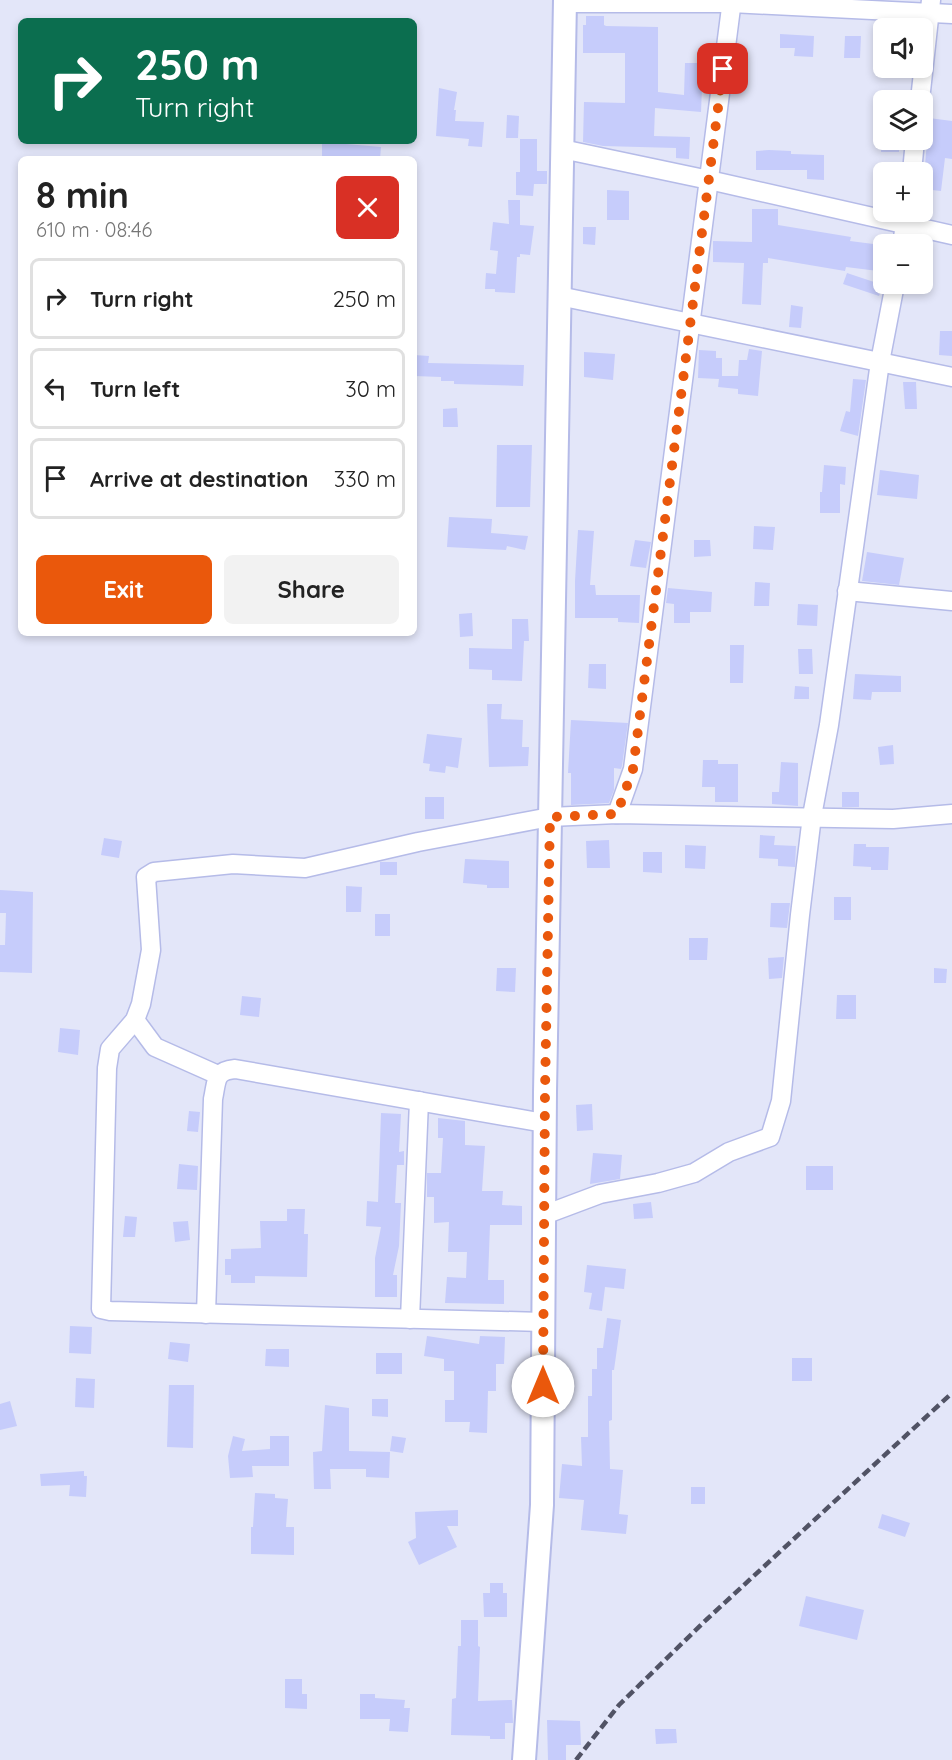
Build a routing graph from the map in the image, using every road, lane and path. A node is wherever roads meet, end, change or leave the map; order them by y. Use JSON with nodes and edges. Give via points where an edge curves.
{"nodes":[{"id":1,"x":565,"y":2,"type":"edge"},
{"id":2,"x":732,"y":2,"type":"edge"},
{"id":3,"x":930,"y":7,"type":"edge"},
{"id":4,"x":952,"y":14,"type":"edge"},
{"id":5,"x":921,"y":90,"type":"edge"},
{"id":6,"x":562,"y":149,"type":"junction"},
{"id":7,"x":709,"y":180,"type":"junction"},
{"id":8,"x":873,"y":212,"type":"edge"},
{"id":9,"x":917,"y":222,"type":"edge"},
{"id":10,"x":952,"y":235,"type":"edge"},
{"id":11,"x":893,"y":294,"type":"edge"},
{"id":12,"x":559,"y":296,"type":"junction"},
{"id":13,"x":690,"y":323,"type":"junction"},
{"id":14,"x":880,"y":362,"type":"junction"},
{"id":15,"x":952,"y":377,"type":"edge"},
{"id":16,"x":848,"y":591,"type":"junction"},
{"id":17,"x":952,"y":601,"type":"edge"},
{"id":18,"x":617,"y":814,"type":"junction"},
{"id":19,"x":952,"y":814,"type":"edge"},
{"id":20,"x":812,"y":816,"type":"junction"},
{"id":21,"x":550,"y":817,"type":"junction"},
{"id":22,"x":135,"y":1020,"type":"junction"},
{"id":23,"x":218,"y":1075,"type":"junction"},
{"id":24,"x":419,"y":1101,"type":"junction"},
{"id":25,"x":544,"y":1123,"type":"junction"},
{"id":26,"x":544,"y":1215,"type":"junction"},
{"id":27,"x":206,"y":1314,"type":"junction"},
{"id":28,"x":410,"y":1319,"type":"junction"},
{"id":29,"x":543,"y":1322,"type":"junction"},
{"id":30,"x":524,"y":1760,"type":"edge"}],
"edges":[{"from":1,"to":2,"type":"street"},
{"from":1,"to":6,"type":"main road"},
{"from":2,"to":3,"type":"street"},
{"from":2,"to":7,"type":"street"},
{"from":3,"to":4,"type":"street"},
{"from":3,"to":5,"type":"street"},
{"from":6,"to":7,"type":"street"},
{"from":6,"to":12,"type":"main road"},
{"from":7,"to":8,"type":"street"},
{"from":7,"to":13,"type":"street"},
{"from":9,"to":10,"type":"street"},
{"from":11,"to":14,"type":"street"},
{"from":12,"to":13,"type":"street"},
{"from":12,"to":21,"type":"main road"},
{"from":13,"to":14,"type":"street"},
{"from":13,"to":18,"type":"street","via":[[633,769]]},
{"from":14,"to":15,"type":"street"},
{"from":14,"to":16,"type":"street"},
{"from":16,"to":17,"type":"street"},
{"from":16,"to":20,"type":"street"},
{"from":18,"to":20,"type":"street"},
{"from":18,"to":21,"type":"street"},
{"from":19,"to":20,"type":"street","via":[[893,819]]},
{"from":20,"to":26,"type":"street","via":[[781,1101],[770,1137],[729,1152],[694,1173],[600,1194]]},
{"from":21,"to":22,"type":"street","via":[[305,868],[233,864],[154,872],[146,877],[151,950]]},
{"from":21,"to":25,"type":"main road"},
{"from":22,"to":23,"type":"street","via":[[156,1047]]},
{"from":22,"to":27,"type":"street","via":[[110,1049],[107,1068],[101,1309]]},
{"from":23,"to":24,"type":"street","via":[[235,1069]]},
{"from":23,"to":27,"type":"street","via":[[213,1099]]},
{"from":24,"to":25,"type":"street"},
{"from":24,"to":28,"type":"street"},
{"from":25,"to":26,"type":"main road"},
{"from":26,"to":29,"type":"main road"},
{"from":27,"to":28,"type":"street"},
{"from":28,"to":29,"type":"street"},
{"from":29,"to":30,"type":"main road","via":[[543,1505]]}]}
